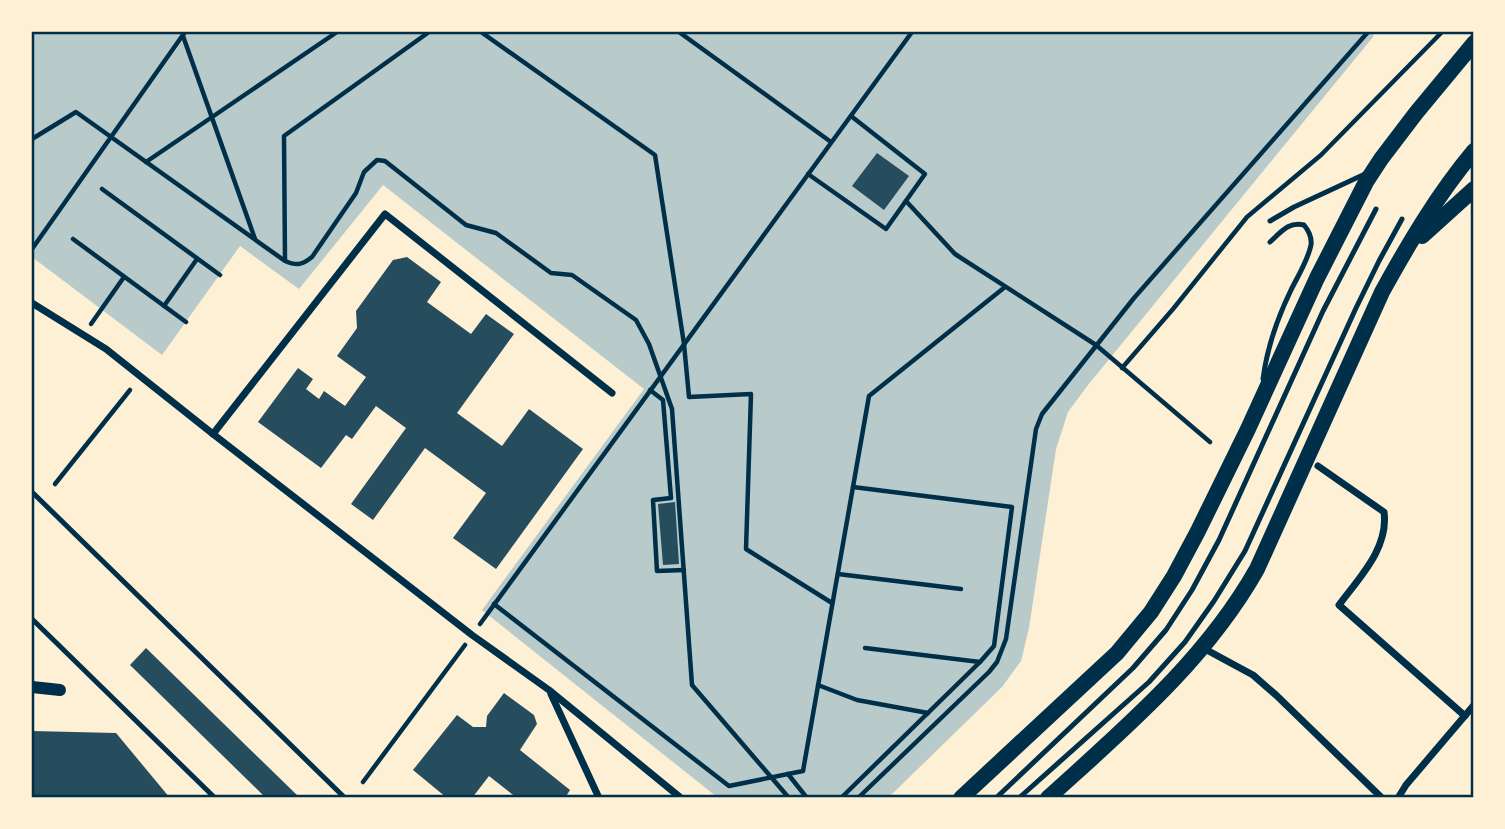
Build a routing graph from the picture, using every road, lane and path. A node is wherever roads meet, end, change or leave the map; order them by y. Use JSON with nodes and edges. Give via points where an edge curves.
{"nodes":[{"id":1,"x":337,"y":32,"type":"edge"},
{"id":2,"x":429,"y":32,"type":"edge"},
{"id":3,"x":481,"y":32,"type":"edge"},
{"id":4,"x":679,"y":32,"type":"edge"},
{"id":5,"x":912,"y":32,"type":"edge"},
{"id":6,"x":1368,"y":32,"type":"edge"},
{"id":7,"x":184,"y":33,"type":"edge"},
{"id":8,"x":1474,"y":43,"type":"edge"},
{"id":9,"x":850,"y":116,"type":"junction"},
{"id":10,"x":212,"y":117,"type":"junction"},
{"id":11,"x":111,"y":137,"type":"junction"},
{"id":12,"x":32,"y":139,"type":"edge"},
{"id":13,"x":831,"y":142,"type":"junction"},
{"id":14,"x":1474,"y":151,"type":"edge"},
{"id":15,"x":146,"y":162,"type":"junction"},
{"id":16,"x":1374,"y":170,"type":"junction"},
{"id":17,"x":808,"y":174,"type":"junction"},
{"id":18,"x":102,"y":189,"type":"dead end"},
{"id":19,"x":1474,"y":189,"type":"edge"},
{"id":20,"x":906,"y":201,"type":"junction"},
{"id":21,"x":1376,"y":209,"type":"dead end"},
{"id":22,"x":1402,"y":219,"type":"dead end"},
{"id":23,"x":1270,"y":221,"type":"dead end"},
{"id":24,"x":73,"y":239,"type":"dead end"},
{"id":25,"x":255,"y":239,"type":"junction"},
{"id":26,"x":1270,"y":242,"type":"dead end"},
{"id":27,"x":32,"y":249,"type":"edge"},
{"id":28,"x":1404,"y":252,"type":"junction"},
{"id":29,"x":197,"y":259,"type":"junction"},
{"id":30,"x":285,"y":261,"type":"junction"},
{"id":31,"x":219,"y":275,"type":"dead end"},
{"id":32,"x":124,"y":276,"type":"junction"},
{"id":33,"x":1005,"y":287,"type":"junction"},
{"id":34,"x":32,"y":303,"type":"edge"},
{"id":35,"x":164,"y":306,"type":"junction"},
{"id":36,"x":186,"y":321,"type":"dead end"},
{"id":37,"x":84,"y":335,"type":"junction"},
{"id":38,"x":684,"y":344,"type":"junction"},
{"id":39,"x":1096,"y":345,"type":"junction"},
{"id":40,"x":660,"y":376,"type":"junction"},
{"id":41,"x":130,"y":390,"type":"dead end"},
{"id":42,"x":650,"y":390,"type":"junction"},
{"id":43,"x":612,"y":393,"type":"dead end"},
{"id":44,"x":1261,"y":398,"type":"junction"},
{"id":45,"x":213,"y":434,"type":"junction"},
{"id":46,"x":1210,"y":442,"type":"dead end"},
{"id":47,"x":1318,"y":466,"type":"dead end"},
{"id":48,"x":55,"y":484,"type":"dead end"},
{"id":49,"x":853,"y":487,"type":"junction"},
{"id":50,"x":32,"y":492,"type":"edge"},
{"id":51,"x":684,"y":570,"type":"junction"},
{"id":52,"x":838,"y":573,"type":"junction"},
{"id":53,"x":961,"y":589,"type":"dead end"},
{"id":54,"x":832,"y":603,"type":"junction"},
{"id":55,"x":494,"y":604,"type":"junction"},
{"id":56,"x":32,"y":619,"type":"edge"},
{"id":57,"x":472,"y":635,"type":"junction"},
{"id":58,"x":865,"y":648,"type":"dead end"},
{"id":59,"x":1203,"y":648,"type":"junction"},
{"id":60,"x":980,"y":662,"type":"junction"},
{"id":61,"x":818,"y":685,"type":"junction"},
{"id":62,"x":32,"y":687,"type":"edge"},
{"id":63,"x":60,"y":690,"type":"dead end"},
{"id":64,"x":549,"y":690,"type":"junction"},
{"id":65,"x":1474,"y":705,"type":"edge"},
{"id":66,"x":928,"y":713,"type":"junction"},
{"id":67,"x":1465,"y":716,"type":"junction"},
{"id":68,"x":788,"y":774,"type":"junction"},
{"id":69,"x":772,"y":777,"type":"junction"},
{"id":70,"x":363,"y":782,"type":"dead end"},
{"id":71,"x":215,"y":797,"type":"edge"},
{"id":72,"x":345,"y":797,"type":"edge"},
{"id":73,"x":599,"y":797,"type":"edge"},
{"id":74,"x":681,"y":797,"type":"edge"},
{"id":75,"x":789,"y":797,"type":"edge"},
{"id":76,"x":807,"y":797,"type":"edge"},
{"id":77,"x":841,"y":797,"type":"edge"},
{"id":78,"x":858,"y":797,"type":"edge"},
{"id":79,"x":961,"y":797,"type":"edge"},
{"id":80,"x":996,"y":797,"type":"edge"},
{"id":81,"x":1020,"y":797,"type":"edge"},
{"id":82,"x":1048,"y":797,"type":"edge"},
{"id":83,"x":1382,"y":797,"type":"edge"},
{"id":84,"x":1398,"y":797,"type":"edge"}],
"edges":[{"from":1,"to":10,"type":"path"},
{"from":2,"to":30,"type":"path","via":[[284,136]]},
{"from":3,"to":38,"type":"path","via":[[655,155]]},
{"from":4,"to":13,"type":"path"},
{"from":5,"to":9,"type":"path"},
{"from":6,"to":39,"type":"path"},
{"from":7,"to":10,"type":"path"},
{"from":7,"to":11,"type":"path"},
{"from":8,"to":16,"type":"main road"},
{"from":9,"to":13,"type":"path"},
{"from":9,"to":20,"type":"path","via":[[925,174]]},
{"from":10,"to":15,"type":"path"},
{"from":10,"to":25,"type":"path"},
{"from":11,"to":12,"type":"path","via":[[76,112]]},
{"from":11,"to":15,"type":"path"},
{"from":11,"to":27,"type":"path"},
{"from":13,"to":17,"type":"path"},
{"from":14,"to":28,"type":"main road"},
{"from":15,"to":25,"type":"path"},
{"from":16,"to":23,"type":"lane"},
{"from":16,"to":44,"type":"main road"},
{"from":17,"to":20,"type":"path","via":[[886,229]]},
{"from":17,"to":38,"type":"path"},
{"from":18,"to":29,"type":"path"},
{"from":19,"to":28,"type":"main road"},
{"from":20,"to":33,"type":"path","via":[[955,254]]},
{"from":21,"to":80,"type":"lane","via":[[1192,590],[1133,668]]},
{"from":22,"to":81,"type":"lane","via":[[1356,308],[1245,551],[1214,601],[1149,682]]},
{"from":24,"to":32,"type":"path"},
{"from":25,"to":30,"type":"path"},
{"from":26,"to":44,"type":"lane","via":[[1296,223],[1310,232],[1306,259],[1271,339]]},
{"from":28,"to":59,"type":"main road","via":[[1257,569]]},
{"from":29,"to":31,"type":"path"},
{"from":29,"to":35,"type":"path"},
{"from":30,"to":40,"type":"path","via":[[296,265],[312,257],[356,192],[364,172],[377,160],[385,161],[466,225],[496,233],[551,273],[572,275],[636,320]]},
{"from":32,"to":35,"type":"path"},
{"from":32,"to":37,"type":"path"},
{"from":33,"to":39,"type":"path"},
{"from":33,"to":49,"type":"path","via":[[869,396]]},
{"from":34,"to":37,"type":"street"},
{"from":35,"to":36,"type":"path"},
{"from":37,"to":45,"type":"street"},
{"from":38,"to":40,"type":"path"},
{"from":38,"to":54,"type":"path","via":[[689,397],[751,394],[746,549]]},
{"from":39,"to":46,"type":"path"},
{"from":39,"to":78,"type":"path","via":[[1042,414],[1036,429],[1006,639],[997,662]]},
{"from":40,"to":42,"type":"path"},
{"from":40,"to":51,"type":"path","via":[[672,409]]},
{"from":41,"to":48,"type":"path"},
{"from":42,"to":51,"type":"path","via":[[663,400],[671,498],[653,500],[657,571]]},
{"from":42,"to":55,"type":"path"},
{"from":43,"to":45,"type":"street","via":[[385,214]]},
{"from":44,"to":79,"type":"main road","via":[[1198,531],[1151,612],[1117,653]]},
{"from":45,"to":57,"type":"street"},
{"from":47,"to":67,"type":"street","via":[[1384,512],[1386,523],[1376,555],[1339,605]]},
{"from":49,"to":52,"type":"path"},
{"from":49,"to":60,"type":"path","via":[[1012,507],[994,646]]},
{"from":50,"to":72,"type":"lane"},
{"from":51,"to":69,"type":"path","via":[[692,685]]},
{"from":52,"to":53,"type":"path"},
{"from":52,"to":54,"type":"path"},
{"from":54,"to":61,"type":"path"},
{"from":55,"to":57,"type":"path"},
{"from":55,"to":69,"type":"path","via":[[729,786]]},
{"from":56,"to":71,"type":"lane"},
{"from":57,"to":64,"type":"street"},
{"from":57,"to":70,"type":"path"},
{"from":58,"to":60,"type":"path"},
{"from":59,"to":82,"type":"main road","via":[[1139,716]]},
{"from":59,"to":83,"type":"street","via":[[1269,688]]},
{"from":60,"to":66,"type":"path"},
{"from":61,"to":66,"type":"path","via":[[857,700]]},
{"from":61,"to":68,"type":"path","via":[[803,771]]},
{"from":62,"to":63,"type":"street"},
{"from":64,"to":73,"type":"street"},
{"from":64,"to":74,"type":"street"},
{"from":65,"to":67,"type":"street"},
{"from":66,"to":77,"type":"path"},
{"from":67,"to":84,"type":"street"},
{"from":68,"to":69,"type":"path"},
{"from":68,"to":76,"type":"path"},
{"from":69,"to":75,"type":"path"}]}
